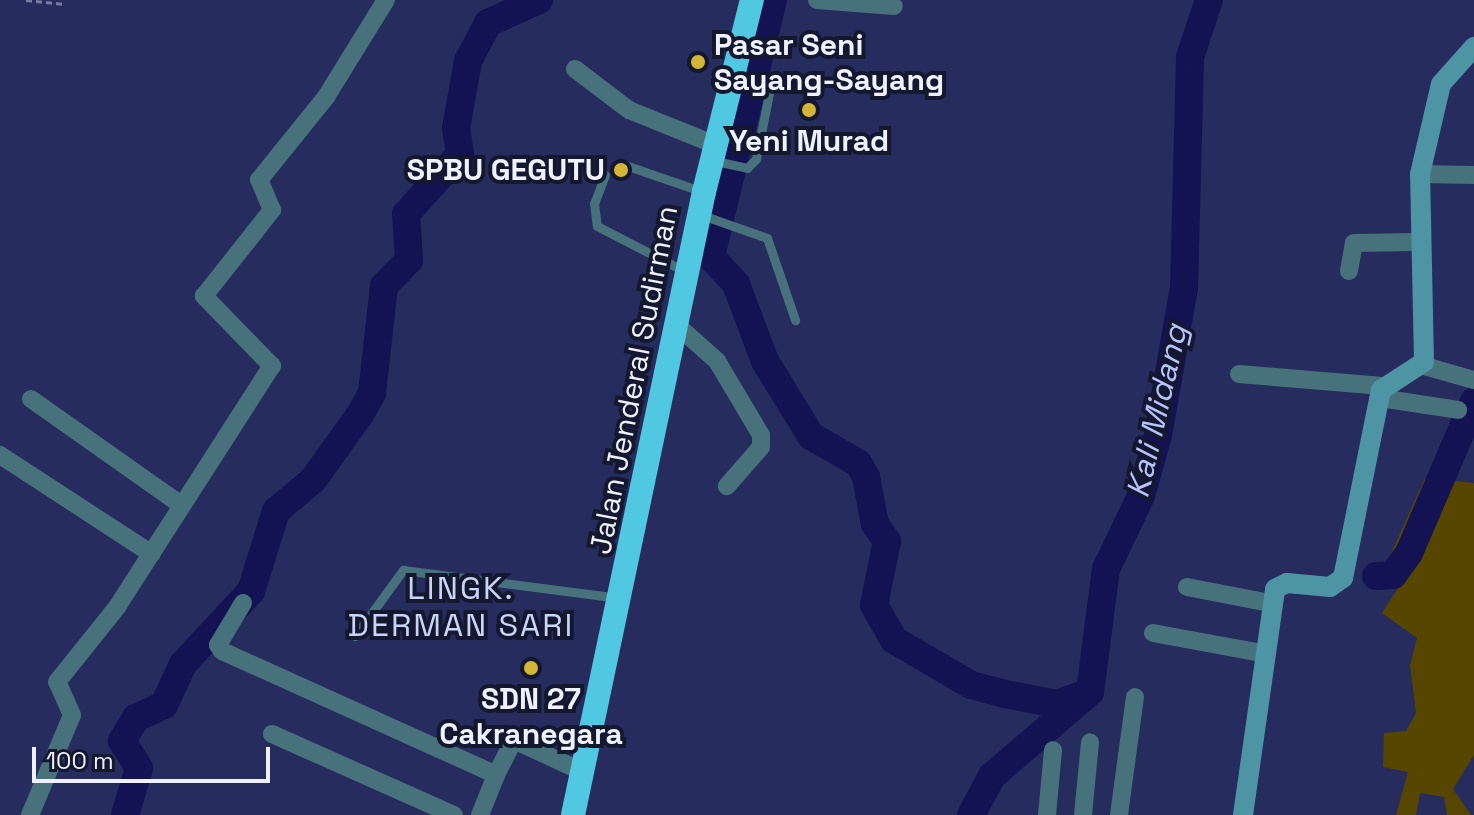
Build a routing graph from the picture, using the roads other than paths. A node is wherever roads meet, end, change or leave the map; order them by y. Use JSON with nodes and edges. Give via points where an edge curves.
{"nodes":[{"id":1,"x":386,"y":0,"type":"edge"},
{"id":2,"x":752,"y":0,"type":"edge"},
{"id":3,"x":817,"y":0,"type":"edge"},
{"id":4,"x":894,"y":6,"type":"dead end"},
{"id":5,"x":1474,"y":47,"type":"edge"},
{"id":6,"x":575,"y":69,"type":"dead end"},
{"id":7,"x":738,"y":78,"type":"junction"},
{"id":8,"x":718,"y":156,"type":"junction"},
{"id":9,"x":622,"y":164,"type":"dead end"},
{"id":10,"x":1420,"y":174,"type":"junction"},
{"id":11,"x":605,"y":175,"type":"dead end"},
{"id":12,"x":1474,"y":175,"type":"edge"},
{"id":13,"x":706,"y":208,"type":"junction"},
{"id":14,"x":1416,"y":242,"type":"junction"},
{"id":15,"x":1349,"y":271,"type":"dead end"},
{"id":16,"x":690,"y":275,"type":"junction"},
{"id":17,"x":795,"y":320,"type":"dead end"},
{"id":18,"x":680,"y":328,"type":"junction"},
{"id":19,"x":1421,"y":365,"type":"junction"},
{"id":20,"x":1239,"y":374,"type":"dead end"},
{"id":21,"x":1474,"y":380,"type":"edge"},
{"id":22,"x":1381,"y":392,"type":"junction"},
{"id":23,"x":31,"y":399,"type":"dead end"},
{"id":24,"x":1458,"y":410,"type":"dead end"},
{"id":25,"x":0,"y":455,"type":"edge"},
{"id":26,"x":727,"y":486,"type":"dead end"},
{"id":27,"x":181,"y":505,"type":"junction"},
{"id":28,"x":152,"y":554,"type":"junction"},
{"id":29,"x":1187,"y":587,"type":"dead end"},
{"id":30,"x":622,"y":598,"type":"junction"},
{"id":31,"x":243,"y":603,"type":"dead end"},
{"id":32,"x":1270,"y":603,"type":"junction"},
{"id":33,"x":1153,"y":633,"type":"dead end"},
{"id":34,"x":355,"y":636,"type":"dead end"},
{"id":35,"x":1262,"y":653,"type":"junction"},
{"id":36,"x":1135,"y":697,"type":"dead end"},
{"id":37,"x":272,"y":734,"type":"dead end"},
{"id":38,"x":1090,"y":742,"type":"dead end"},
{"id":39,"x":1053,"y":750,"type":"dead end"},
{"id":40,"x":583,"y":772,"type":"junction"},
{"id":41,"x":496,"y":775,"type":"junction"},
{"id":42,"x":30,"y":815,"type":"edge"},
{"id":43,"x":454,"y":815,"type":"edge"},
{"id":44,"x":480,"y":815,"type":"edge"},
{"id":45,"x":573,"y":815,"type":"edge"},
{"id":46,"x":1047,"y":815,"type":"edge"},
{"id":47,"x":1083,"y":815,"type":"edge"},
{"id":48,"x":1119,"y":815,"type":"edge"},
{"id":49,"x":1243,"y":815,"type":"edge"}],
"edges":[{"from":1,"to":27,"type":"street","via":[[326,97],[259,180],[257,189],[272,210],[204,296],[273,362]]},
{"from":2,"to":7,"type":"highway","name":"Jalan Jenderal Sudirman"},
{"from":3,"to":4,"type":"street"},
{"from":5,"to":10,"type":"street","via":[[1441,84]]},
{"from":6,"to":8,"type":"street","via":[[629,110]]},
{"from":7,"to":8,"type":"highway","name":"Jalan Jenderal Sudirman"},
{"from":7,"to":8,"type":"lane","via":[[762,82],[771,94],[759,146],[754,164],[743,167]]},
{"from":8,"to":13,"type":"highway","name":"Jalan Jenderal Sudirman"},
{"from":9,"to":13,"type":"lane"},
{"from":10,"to":12,"type":"street"},
{"from":10,"to":14,"type":"street"},
{"from":11,"to":16,"type":"lane","via":[[594,203],[597,226]]},
{"from":13,"to":16,"type":"highway","name":"Jalan Jenderal Sudirman"},
{"from":13,"to":17,"type":"lane","via":[[775,248]]},
{"from":14,"to":15,"type":"street","via":[[1354,243]]},
{"from":14,"to":19,"type":"street","via":[[1427,341]]},
{"from":16,"to":18,"type":"highway","name":"Jalan Jenderal Sudirman"},
{"from":18,"to":26,"type":"street","via":[[717,361],[761,435],[761,447]]},
{"from":18,"to":30,"type":"highway","name":"Jalan Jenderal Sudirman"},
{"from":19,"to":21,"type":"street"},
{"from":19,"to":22,"type":"street"},
{"from":20,"to":22,"type":"street"},
{"from":22,"to":24,"type":"street"},
{"from":22,"to":32,"type":"street","via":[[1343,578],[1330,587],[1281,583]]},
{"from":23,"to":27,"type":"street"},
{"from":25,"to":28,"type":"street"},
{"from":27,"to":28,"type":"street"},
{"from":28,"to":42,"type":"street","via":[[55,686],[72,715]]},
{"from":29,"to":32,"type":"street"},
{"from":30,"to":34,"type":"lane","via":[[403,570]]},
{"from":30,"to":40,"type":"highway","name":"Jalan Jenderal Sudirman"},
{"from":31,"to":41,"type":"street","via":[[218,645],[222,651]]},
{"from":32,"to":35,"type":"street"},
{"from":33,"to":35,"type":"street"},
{"from":35,"to":49,"type":"street"},
{"from":36,"to":48,"type":"street"},
{"from":37,"to":43,"type":"street"},
{"from":38,"to":47,"type":"street"},
{"from":39,"to":46,"type":"street"},
{"from":40,"to":41,"type":"street","via":[[514,740]]},
{"from":40,"to":45,"type":"highway","name":"Jalan Jenderal Sudirman"},
{"from":41,"to":44,"type":"street"}]}
